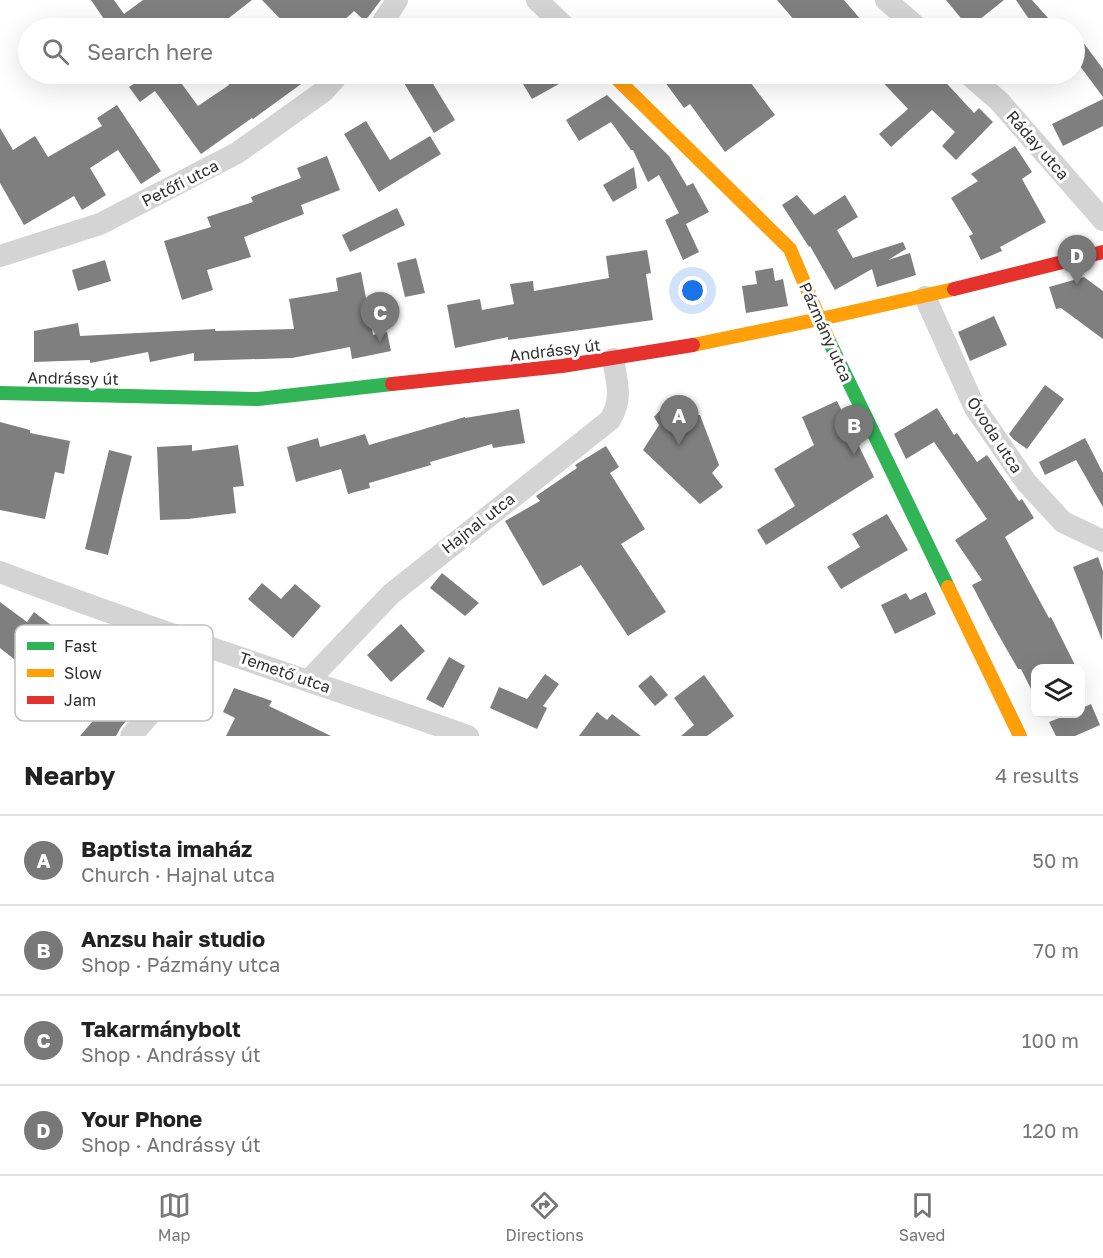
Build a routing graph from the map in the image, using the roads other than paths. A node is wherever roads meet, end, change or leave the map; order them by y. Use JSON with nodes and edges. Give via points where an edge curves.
{"nodes":[{"id":1,"x":397,"y":0,"type":"edge"},
{"id":2,"x":537,"y":0,"type":"edge"},
{"id":3,"x":886,"y":0,"type":"edge"},
{"id":4,"x":385,"y":18,"type":"edge"},
{"id":5,"x":556,"y":18,"type":"edge"},
{"id":6,"x":907,"y":18,"type":"edge"},
{"id":7,"x":330,"y":84,"type":"edge"},
{"id":8,"x":622,"y":84,"type":"edge"},
{"id":9,"x":979,"y":84,"type":"edge"},
{"id":10,"x":1103,"y":220,"type":"edge"},
{"id":11,"x":1103,"y":252,"type":"edge"},
{"id":12,"x":0,"y":256,"type":"edge"},
{"id":13,"x":925,"y":297,"type":"junction"},
{"id":14,"x":819,"y":321,"type":"junction"},
{"id":15,"x":613,"y":359,"type":"junction"},
{"id":16,"x":0,"y":393,"type":"edge"},
{"id":17,"x":1103,"y":541,"type":"edge"},
{"id":18,"x":0,"y":572,"type":"edge"},
{"id":19,"x":148,"y":625,"type":"edge"},
{"id":20,"x":213,"y":648,"type":"edge"},
{"id":21,"x":309,"y":680,"type":"junction"},
{"id":22,"x":144,"y":721,"type":"edge"},
{"id":23,"x":131,"y":736,"type":"edge"},
{"id":24,"x":468,"y":736,"type":"edge"},
{"id":25,"x":1020,"y":736,"type":"edge"}],
"edges":[{"from":1,"to":4,"type":"street"},
{"from":2,"to":5,"type":"street"},
{"from":3,"to":6,"type":"street"},
{"from":7,"to":12,"type":"street","name":"Petőfi utca","via":[[237,153],[100,224]]},
{"from":8,"to":14,"type":"main road","name":"Pázmány utca","via":[[790,249]]},
{"from":9,"to":10,"type":"street","name":"Ráday utca","via":[[999,101]]},
{"from":11,"to":13,"type":"main road","name":"Andrássy út"},
{"from":13,"to":14,"type":"main road","name":"Andrássy út"},
{"from":13,"to":17,"type":"street","name":"Óvoda utca","via":[[975,408],[1026,482],[1063,522]]},
{"from":14,"to":15,"type":"main road","name":"Andrássy út"},
{"from":14,"to":25,"type":"main road","name":"Pázmány utca"},
{"from":15,"to":16,"type":"main road","name":"Andrássy út","via":[[258,399]]},
{"from":15,"to":21,"type":"street","name":"Hajnal utca","via":[[618,391],[617,408],[610,420],[391,594]]},
{"from":18,"to":19,"type":"street","name":"Temető utca"},
{"from":20,"to":21,"type":"street","name":"Temető utca"},
{"from":21,"to":24,"type":"street","name":"Temető utca"},
{"from":22,"to":23,"type":"street"}]}
